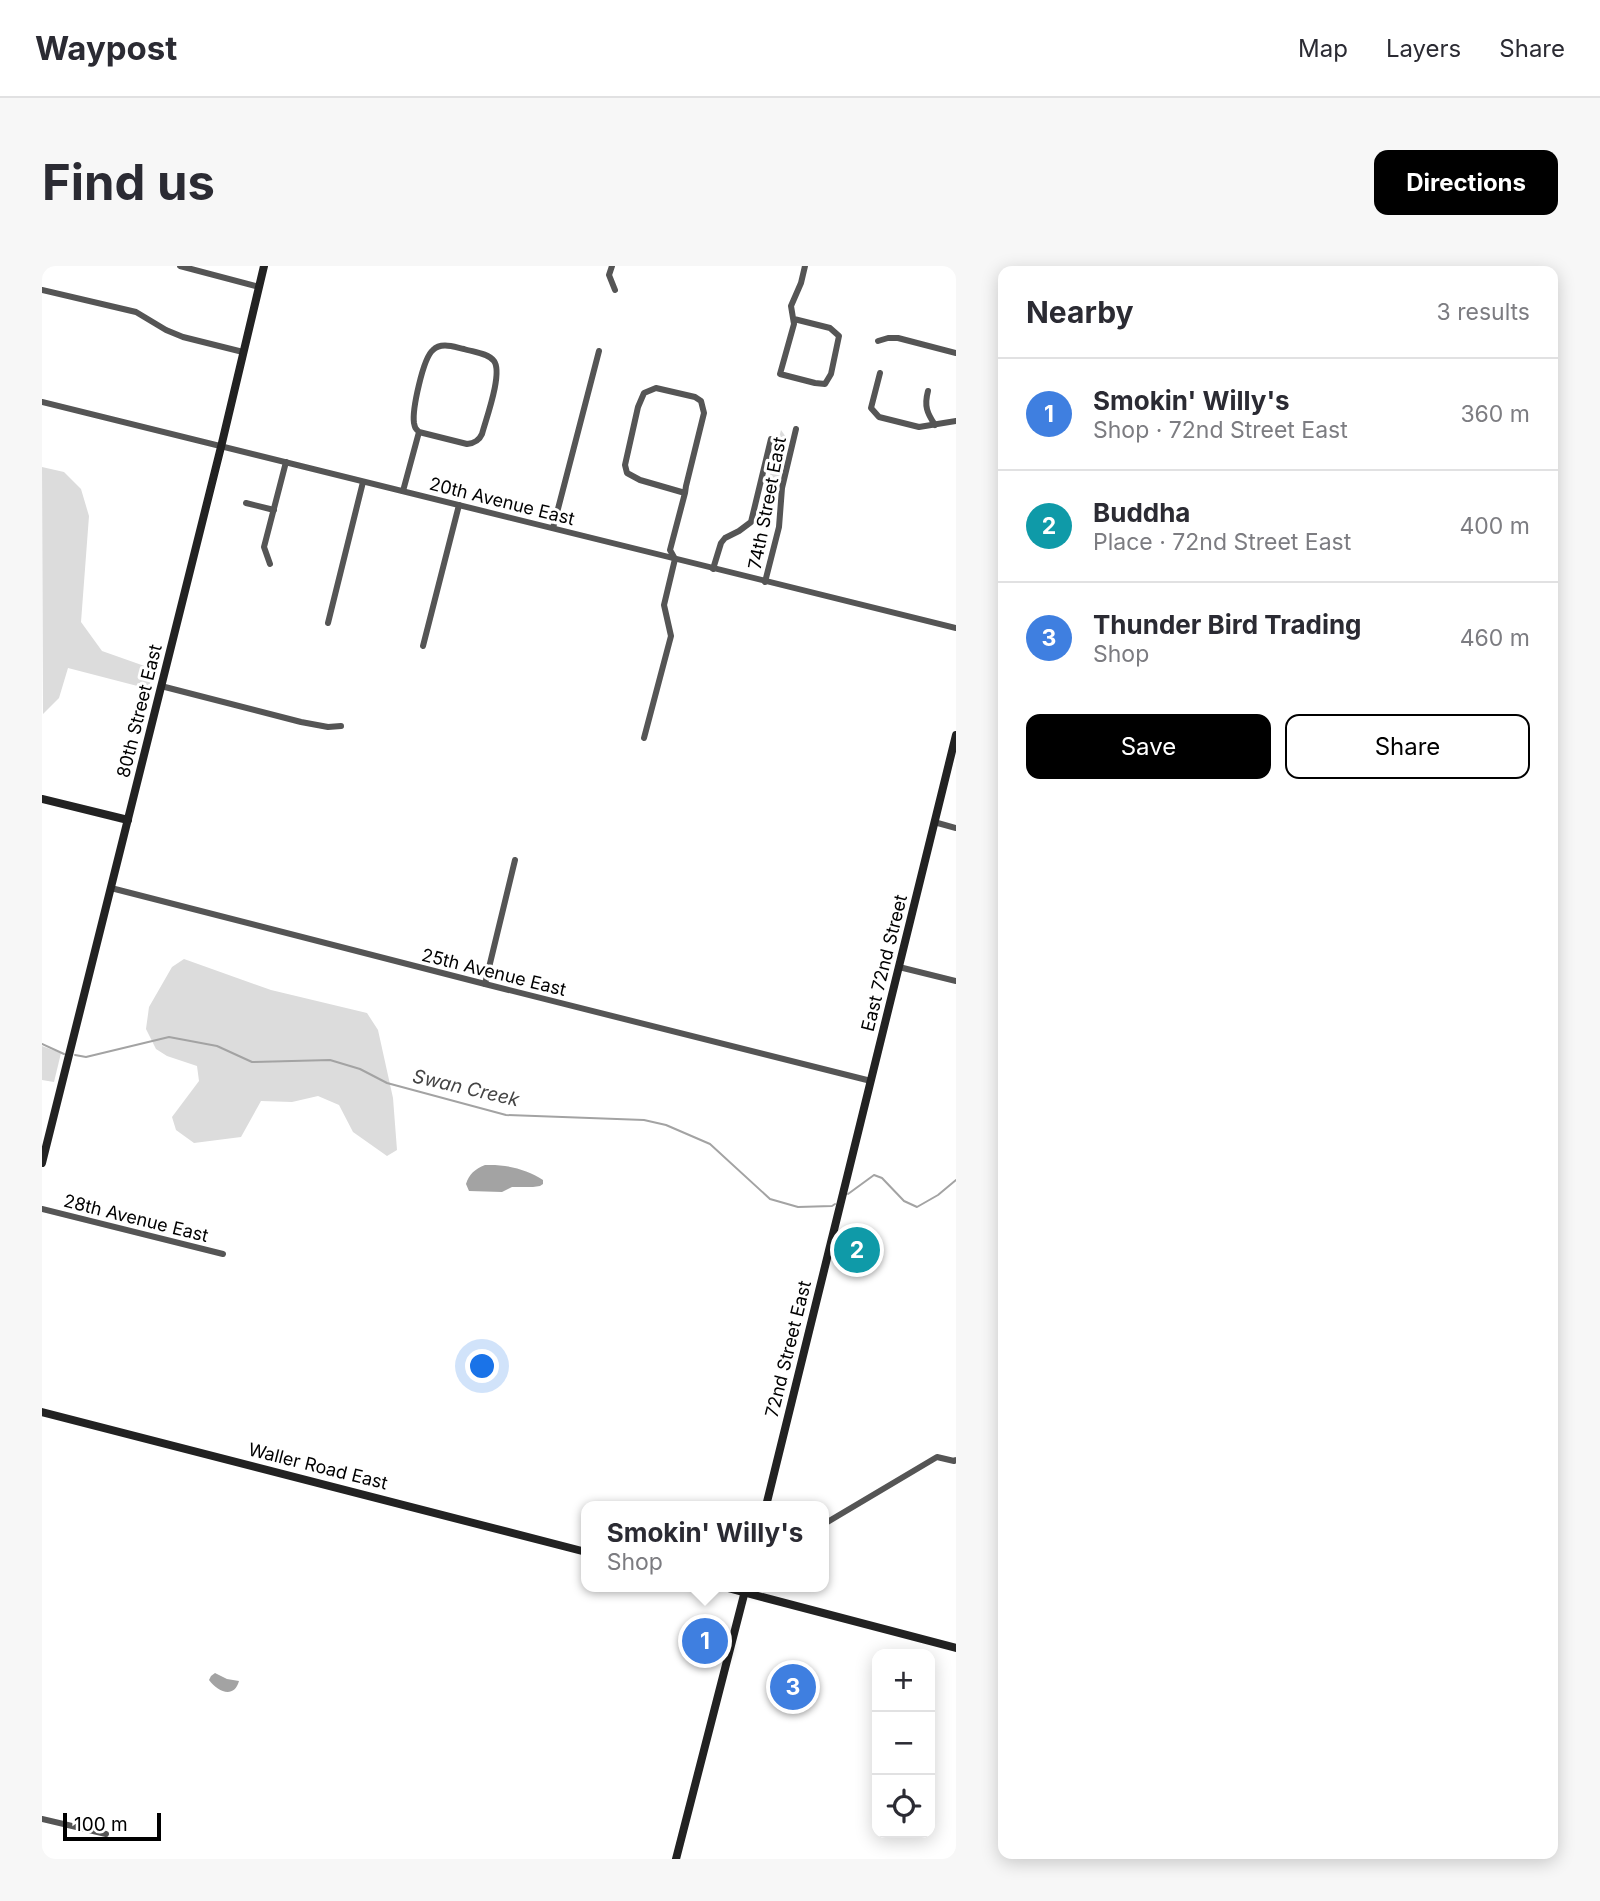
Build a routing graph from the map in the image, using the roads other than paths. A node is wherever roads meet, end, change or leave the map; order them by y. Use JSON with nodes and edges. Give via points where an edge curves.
{"nodes":[{"id":1,"x":180,"y":266,"type":"edge"},
{"id":2,"x":264,"y":266,"type":"edge"},
{"id":3,"x":612,"y":266,"type":"edge"},
{"id":4,"x":805,"y":266,"type":"edge"},
{"id":5,"x":259,"y":287,"type":"junction"},
{"id":6,"x":42,"y":290,"type":"edge"},
{"id":7,"x":615,"y":290,"type":"dead end"},
{"id":8,"x":794,"y":318,"type":"junction"},
{"id":9,"x":878,"y":341,"type":"dead end"},
{"id":10,"x":599,"y":351,"type":"dead end"},
{"id":11,"x":243,"y":352,"type":"junction"},
{"id":12,"x":956,"y":353,"type":"edge"},
{"id":13,"x":880,"y":373,"type":"dead end"},
{"id":14,"x":928,"y":391,"type":"dead end"},
{"id":15,"x":42,"y":402,"type":"edge"},
{"id":16,"x":956,"y":421,"type":"edge"},
{"id":17,"x":935,"y":425,"type":"junction"},
{"id":18,"x":796,"y":429,"type":"dead end"},
{"id":19,"x":419,"y":432,"type":"junction"},
{"id":20,"x":771,"y":439,"type":"dead end"},
{"id":21,"x":221,"y":447,"type":"junction"},
{"id":22,"x":286,"y":462,"type":"junction"},
{"id":23,"x":363,"y":482,"type":"junction"},
{"id":24,"x":403,"y":491,"type":"junction"},
{"id":25,"x":685,"y":493,"type":"junction"},
{"id":26,"x":246,"y":503,"type":"dead end"},
{"id":27,"x":459,"y":505,"type":"junction"},
{"id":28,"x":274,"y":510,"type":"junction"},
{"id":29,"x":553,"y":528,"type":"junction"},
{"id":30,"x":675,"y":559,"type":"junction"},
{"id":31,"x":270,"y":564,"type":"dead end"},
{"id":32,"x":713,"y":569,"type":"junction"},
{"id":33,"x":765,"y":582,"type":"junction"},
{"id":34,"x":328,"y":623,"type":"dead end"},
{"id":35,"x":956,"y":628,"type":"edge"},
{"id":36,"x":423,"y":646,"type":"dead end"},
{"id":37,"x":161,"y":686,"type":"junction"},
{"id":38,"x":341,"y":726,"type":"dead end"},
{"id":39,"x":956,"y":735,"type":"edge"},
{"id":40,"x":644,"y":738,"type":"dead end"},
{"id":41,"x":42,"y":799,"type":"edge"},
{"id":42,"x":128,"y":820,"type":"junction"},
{"id":43,"x":934,"y":822,"type":"junction"},
{"id":44,"x":956,"y":828,"type":"edge"},
{"id":45,"x":515,"y":860,"type":"dead end"},
{"id":46,"x":111,"y":888,"type":"junction"},
{"id":47,"x":899,"y":967,"type":"junction"},
{"id":48,"x":956,"y":981,"type":"edge"},
{"id":49,"x":485,"y":984,"type":"junction"},
{"id":50,"x":871,"y":1081,"type":"junction"},
{"id":51,"x":42,"y":1163,"type":"edge"},
{"id":52,"x":842,"y":1200,"type":"joint"},
{"id":53,"x":42,"y":1209,"type":"edge"},
{"id":54,"x":223,"y":1254,"type":"dead end"},
{"id":55,"x":42,"y":1412,"type":"edge"},
{"id":56,"x":956,"y":1460,"type":"edge"},
{"id":57,"x":767,"y":1501,"type":"edge"},
{"id":58,"x":829,"y":1521,"type":"edge"},
{"id":59,"x":581,"y":1551,"type":"edge"},
{"id":60,"x":744,"y":1592,"type":"edge"},
{"id":61,"x":752,"y":1592,"type":"edge"},
{"id":62,"x":956,"y":1648,"type":"edge"},
{"id":63,"x":42,"y":1819,"type":"edge"},
{"id":64,"x":106,"y":1834,"type":"dead end"},
{"id":65,"x":676,"y":1859,"type":"edge"}],
"edges":[{"from":1,"to":5,"type":"street"},
{"from":2,"to":5,"type":"street","name":"80th Street East"},
{"from":3,"to":7,"type":"street"},
{"from":4,"to":8,"type":"street","via":[[791,306]]},
{"from":5,"to":11,"type":"street","name":"80th Street East"},
{"from":6,"to":11,"type":"street","via":[[136,312],[183,337]]},
{"from":8,"to":8,"type":"street","via":[[835,330],[839,336],[825,384],[780,374]]},
{"from":9,"to":12,"type":"street","via":[[898,338]]},
{"from":10,"to":29,"type":"street"},
{"from":11,"to":21,"type":"street","name":"80th Street East"},
{"from":13,"to":17,"type":"street","via":[[871,408],[874,413],[919,427]]},
{"from":14,"to":17,"type":"street","via":[[925,406]]},
{"from":15,"to":21,"type":"street","name":"20th Avenue East"},
{"from":16,"to":17,"type":"street"},
{"from":18,"to":33,"type":"street","name":"74th Street East"},
{"from":19,"to":19,"type":"street","via":[[414,411],[430,353],[446,345],[493,359],[497,374],[482,435],[475,443]]},
{"from":19,"to":24,"type":"street"},
{"from":20,"to":32,"type":"street","via":[[751,522],[725,538]]},
{"from":21,"to":22,"type":"street","name":"20th Avenue East"},
{"from":21,"to":37,"type":"street","name":"80th Street East"},
{"from":22,"to":23,"type":"street","name":"20th Avenue East"},
{"from":22,"to":28,"type":"street"},
{"from":23,"to":24,"type":"street","name":"20th Avenue East"},
{"from":23,"to":34,"type":"street"},
{"from":24,"to":27,"type":"street","name":"20th Avenue East"},
{"from":25,"to":25,"type":"street","via":[[704,413],[702,404],[695,397],[650,389],[638,407],[627,473]]},
{"from":25,"to":30,"type":"street","via":[[670,550]]},
{"from":26,"to":28,"type":"street"},
{"from":27,"to":29,"type":"street","name":"20th Avenue East"},
{"from":27,"to":36,"type":"street"},
{"from":28,"to":31,"type":"street","via":[[264,547]]},
{"from":29,"to":30,"type":"street","name":"20th Avenue East"},
{"from":30,"to":32,"type":"street","name":"20th Avenue East"},
{"from":30,"to":40,"type":"street","via":[[664,605],[671,636]]},
{"from":32,"to":33,"type":"street","name":"20th Avenue East"},
{"from":33,"to":35,"type":"street","name":"20th Avenue East"},
{"from":37,"to":38,"type":"street","via":[[301,722]]},
{"from":37,"to":42,"type":"street","name":"80th Street East"},
{"from":39,"to":43,"type":"street","name":"East 72nd Street"},
{"from":41,"to":42,"type":"street"},
{"from":42,"to":46,"type":"street","name":"80th Street East"},
{"from":43,"to":44,"type":"street"},
{"from":43,"to":47,"type":"street","name":"East 72nd Street"},
{"from":45,"to":49,"type":"street"},
{"from":46,"to":49,"type":"street","name":"25th Avenue East"},
{"from":46,"to":51,"type":"street","name":"80th Street East"},
{"from":47,"to":48,"type":"street"},
{"from":47,"to":50,"type":"street","name":"East 72nd Street"},
{"from":49,"to":50,"type":"street","name":"25th Avenue East"},
{"from":50,"to":52,"type":"street","name":"East 72nd Street"},
{"from":52,"to":57,"type":"street","name":"72nd Street East"},
{"from":53,"to":54,"type":"street","name":"28th Avenue East"},
{"from":55,"to":59,"type":"street","name":"Waller Road East"},
{"from":56,"to":58,"type":"street","via":[[937,1457]]},
{"from":60,"to":65,"type":"street"},
{"from":61,"to":62,"type":"street"},
{"from":63,"to":64,"type":"street"}]}
